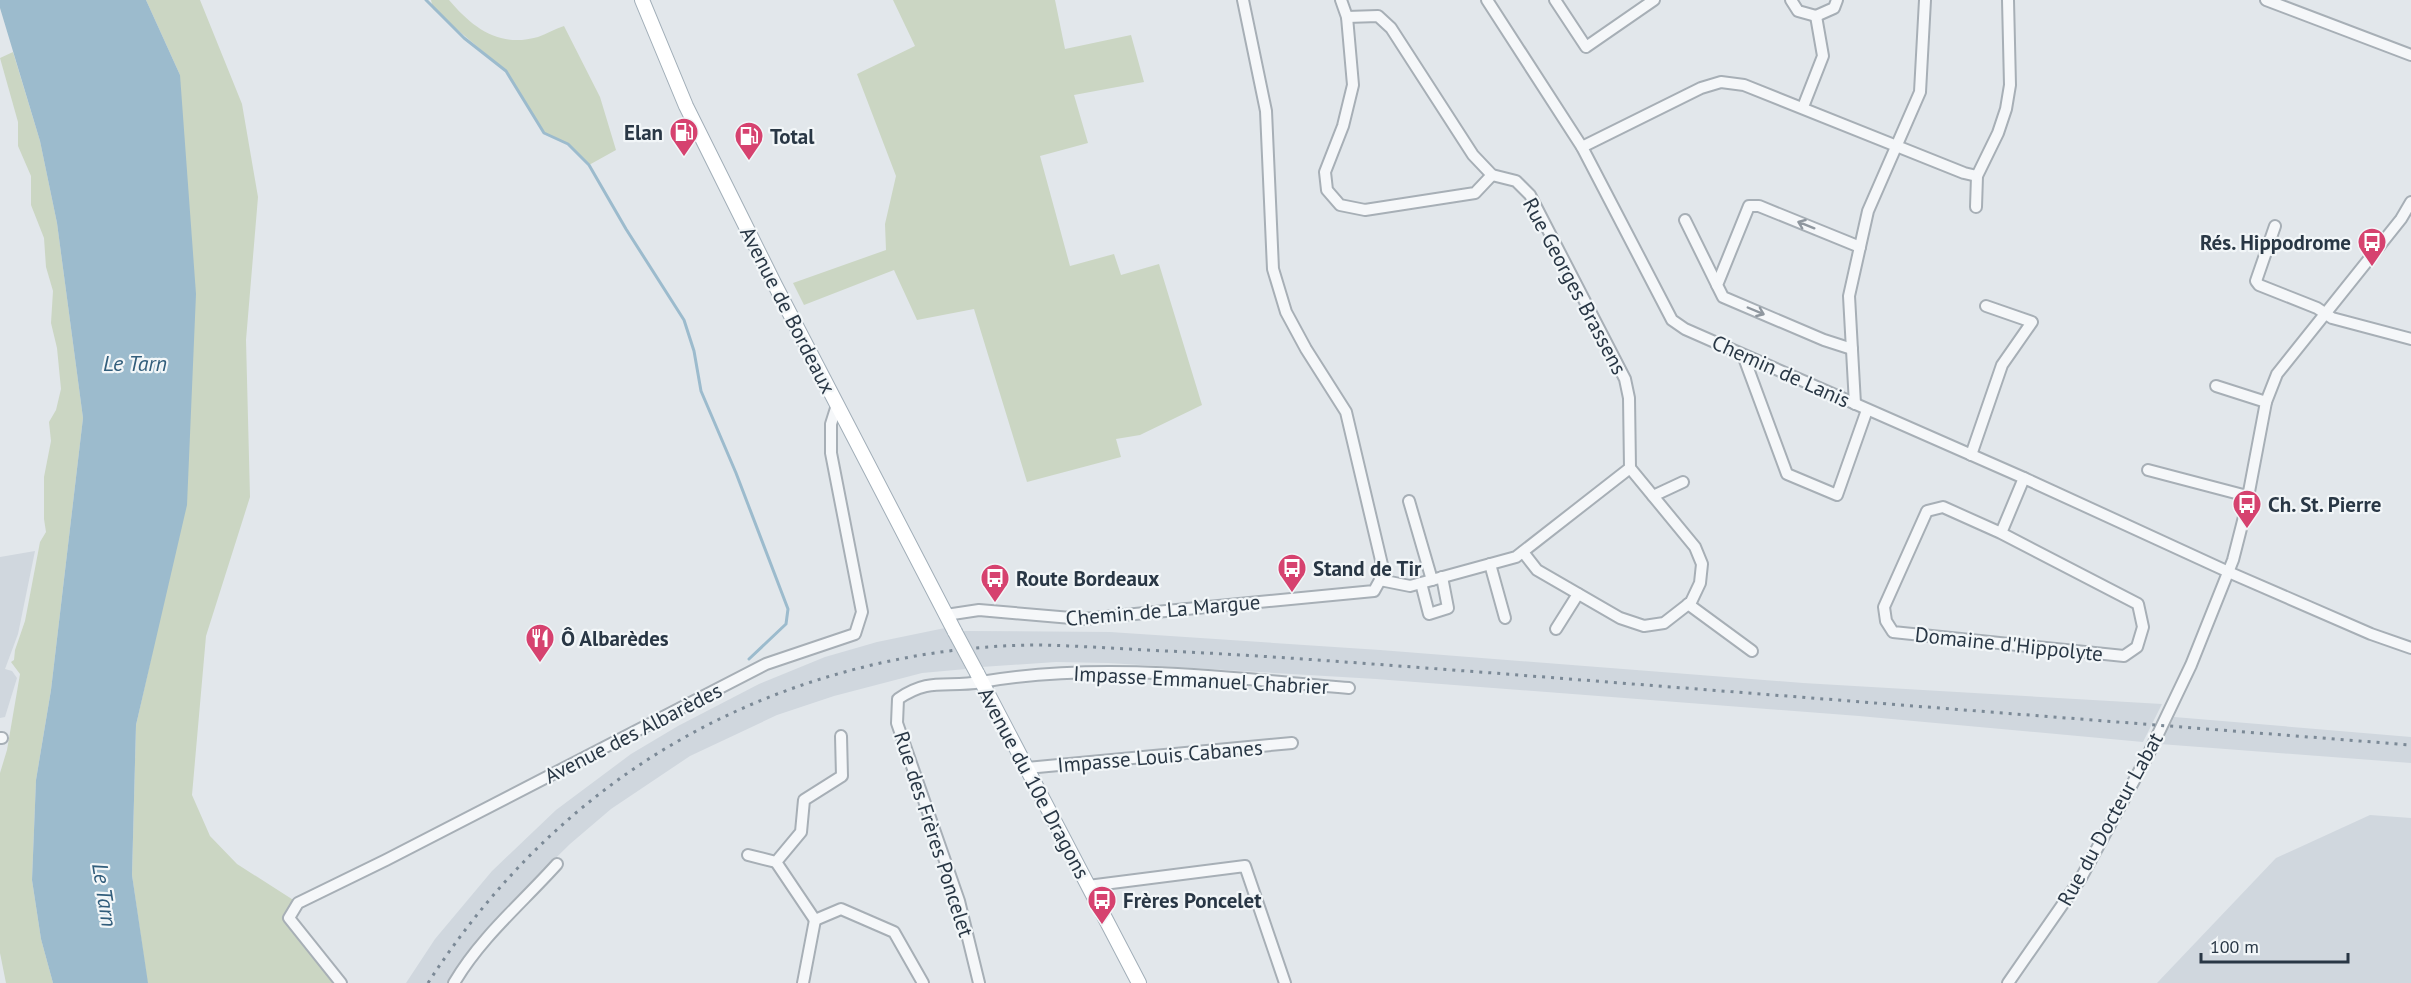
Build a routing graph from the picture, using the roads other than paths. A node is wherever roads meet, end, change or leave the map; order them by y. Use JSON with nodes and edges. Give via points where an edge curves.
{"nodes":[{"id":1,"x":642,"y":0,"type":"edge"},
{"id":2,"x":1243,"y":0,"type":"edge"},
{"id":3,"x":1341,"y":0,"type":"edge"},
{"id":4,"x":1486,"y":0,"type":"edge"},
{"id":5,"x":1555,"y":0,"type":"edge"},
{"id":6,"x":1654,"y":0,"type":"edge"},
{"id":7,"x":1791,"y":0,"type":"edge"},
{"id":8,"x":1837,"y":0,"type":"edge"},
{"id":9,"x":1924,"y":0,"type":"edge"},
{"id":10,"x":2008,"y":0,"type":"edge"},
{"id":11,"x":2266,"y":0,"type":"edge"},
{"id":12,"x":1816,"y":16,"type":"junction"},
{"id":13,"x":1347,"y":17,"type":"junction"},
{"id":14,"x":2411,"y":54,"type":"edge"},
{"id":15,"x":1803,"y":107,"type":"junction"},
{"id":16,"x":1896,"y":145,"type":"junction"},
{"id":17,"x":1582,"y":147,"type":"junction"},
{"id":18,"x":1492,"y":176,"type":"junction"},
{"id":19,"x":1977,"y":176,"type":"junction"},
{"id":20,"x":2411,"y":202,"type":"edge"},
{"id":21,"x":1976,"y":207,"type":"dead end"},
{"id":22,"x":1685,"y":220,"type":"dead end"},
{"id":23,"x":2275,"y":225,"type":"dead end"},
{"id":24,"x":1860,"y":247,"type":"junction"},
{"id":25,"x":1717,"y":285,"type":"junction"},
{"id":26,"x":1986,"y":306,"type":"dead end"},
{"id":27,"x":2326,"y":314,"type":"junction"},
{"id":28,"x":2411,"y":339,"type":"edge"},
{"id":29,"x":1852,"y":349,"type":"junction"},
{"id":30,"x":1743,"y":355,"type":"junction"},
{"id":31,"x":2216,"y":386,"type":"dead end"},
{"id":32,"x":2265,"y":402,"type":"junction"},
{"id":33,"x":1855,"y":404,"type":"junction"},
{"id":34,"x":837,"y":405,"type":"junction"},
{"id":35,"x":1867,"y":410,"type":"junction"},
{"id":36,"x":1971,"y":455,"type":"junction"},
{"id":37,"x":1630,"y":468,"type":"junction"},
{"id":38,"x":2148,"y":470,"type":"dead end"},
{"id":39,"x":2024,"y":478,"type":"junction"},
{"id":40,"x":1683,"y":482,"type":"dead end"},
{"id":41,"x":1653,"y":496,"type":"junction"},
{"id":42,"x":2247,"y":496,"type":"junction"},
{"id":43,"x":1409,"y":501,"type":"dead end"},
{"id":44,"x":2001,"y":532,"type":"junction"},
{"id":45,"x":1522,"y":552,"type":"junction"},
{"id":46,"x":1490,"y":564,"type":"junction"},
{"id":47,"x":2229,"y":572,"type":"junction"},
{"id":48,"x":1380,"y":580,"type":"junction"},
{"id":49,"x":1432,"y":580,"type":"junction"},
{"id":50,"x":1578,"y":594,"type":"junction"},
{"id":51,"x":1688,"y":604,"type":"junction"},
{"id":52,"x":946,"y":615,"type":"junction"},
{"id":53,"x":1505,"y":618,"type":"dead end"},
{"id":54,"x":1556,"y":629,"type":"dead end"},
{"id":55,"x":2411,"y":648,"type":"edge"},
{"id":56,"x":1752,"y":651,"type":"dead end"},
{"id":57,"x":979,"y":678,"type":"junction"},
{"id":58,"x":1348,"y":688,"type":"dead end"},
{"id":59,"x":841,"y":736,"type":"dead end"},
{"id":60,"x":1292,"y":743,"type":"dead end"},
{"id":61,"x":1027,"y":768,"type":"junction"},
{"id":62,"x":748,"y":855,"type":"dead end"},
{"id":63,"x":776,"y":862,"type":"junction"},
{"id":64,"x":557,"y":864,"type":"dead end"},
{"id":65,"x":1088,"y":886,"type":"junction"},
{"id":66,"x":815,"y":920,"type":"junction"},
{"id":67,"x":341,"y":983,"type":"edge"},
{"id":68,"x":454,"y":983,"type":"edge"},
{"id":69,"x":803,"y":983,"type":"edge"},
{"id":70,"x":923,"y":983,"type":"edge"},
{"id":71,"x":979,"y":983,"type":"edge"},
{"id":72,"x":1139,"y":983,"type":"edge"},
{"id":73,"x":1285,"y":983,"type":"edge"},
{"id":74,"x":2007,"y":983,"type":"edge"}],
"edges":[{"from":1,"to":34,"type":"main road","name":"Avenue de Bordeaux","via":[[683,101]]},
{"from":2,"to":48,"type":"street","via":[[1266,111],[1273,268],[1286,312],[1346,412],[1384,573]]},
{"from":3,"to":13,"type":"street"},
{"from":4,"to":17,"type":"street","name":"Chemin de Lanis"},
{"from":5,"to":6,"type":"street","via":[[1586,47]]},
{"from":7,"to":12,"type":"street","via":[[1797,11]]},
{"from":8,"to":12,"type":"street","via":[[1834,8]]},
{"from":9,"to":16,"type":"street","via":[[1920,92]]},
{"from":10,"to":19,"type":"street","via":[[2010,78],[2006,109]]},
{"from":11,"to":14,"type":"street"},
{"from":12,"to":15,"type":"street","via":[[1823,56]]},
{"from":13,"to":18,"type":"street","via":[[1378,16],[1391,28],[1473,155]]},
{"from":13,"to":18,"type":"street","via":[[1353,85],[1343,126],[1325,172],[1327,190],[1340,205],[1365,210],[1475,193]]},
{"from":15,"to":16,"type":"street"},
{"from":15,"to":17,"type":"street","via":[[1744,85],[1721,82],[1701,88]]},
{"from":16,"to":19,"type":"street"},
{"from":16,"to":24,"type":"street","via":[[1868,211]]},
{"from":17,"to":30,"type":"street","name":"Chemin de Lanis","via":[[1672,320]]},
{"from":18,"to":37,"type":"street","name":"Rue Georges Brassens","via":[[1516,181],[1530,195],[1625,379]]},
{"from":19,"to":21,"type":"street"},
{"from":20,"to":27,"type":"street","name":"Rue du Docteur Labat"},
{"from":22,"to":25,"type":"street"},
{"from":23,"to":27,"type":"street","via":[[2256,281]]},
{"from":24,"to":25,"type":"street","one_way":true,"via":[[1759,206],[1749,206]]},
{"from":24,"to":29,"type":"street","via":[[1849,296]]},
{"from":25,"to":29,"type":"street","one_way":true,"via":[[1723,297]]},
{"from":26,"to":36,"type":"street","via":[[2032,322],[2002,365]]},
{"from":27,"to":28,"type":"street"},
{"from":27,"to":32,"type":"street","name":"Rue du Docteur Labat","via":[[2277,374]]},
{"from":29,"to":33,"type":"street"},
{"from":30,"to":33,"type":"street","name":"Chemin de Lanis"},
{"from":30,"to":35,"type":"street","via":[[1787,474],[1837,495]]},
{"from":31,"to":32,"type":"street"},
{"from":32,"to":42,"type":"street","name":"Rue du Docteur Labat"},
{"from":33,"to":35,"type":"street","name":"Chemin de Lanis"},
{"from":34,"to":52,"type":"main road","name":"Avenue de Bordeaux"},
{"from":34,"to":67,"type":"street","name":"Avenue des Albarèdes","via":[[831,424],[831,453],[862,612],[855,634],[766,664],[298,903],[289,918]]},
{"from":35,"to":36,"type":"street","name":"Chemin de Lanis"},
{"from":36,"to":39,"type":"street","name":"Chemin de Lanis"},
{"from":37,"to":41,"type":"street"},
{"from":37,"to":45,"type":"street"},
{"from":38,"to":42,"type":"street"},
{"from":39,"to":44,"type":"street"},
{"from":39,"to":47,"type":"street","name":"Chemin de Lanis"},
{"from":40,"to":41,"type":"street"},
{"from":41,"to":51,"type":"street","via":[[1695,548],[1702,564],[1700,584]]},
{"from":42,"to":47,"type":"street","name":"Rue du Docteur Labat"},
{"from":43,"to":49,"type":"street"},
{"from":44,"to":44,"type":"street","name":"Domaine d'Hippolyte","via":[[1943,507],[1927,511],[1884,608],[1893,632],[2124,656],[2137,647],[2143,627],[2138,604]]},
{"from":45,"to":46,"type":"street"},
{"from":45,"to":50,"type":"street","via":[[1538,570]]},
{"from":46,"to":49,"type":"street"},
{"from":46,"to":53,"type":"street"},
{"from":47,"to":55,"type":"street","name":"Chemin de Lanis"},
{"from":47,"to":74,"type":"street","name":"Rue du Docteur Labat","via":[[2196,654],[2148,755],[2081,878]]},
{"from":48,"to":49,"type":"street","via":[[1410,586]]},
{"from":48,"to":52,"type":"street","name":"Chemin de La Margue","via":[[1374,591],[1111,617],[1058,618],[979,610]]},
{"from":50,"to":51,"type":"street","via":[[1620,618],[1644,626],[1664,623]]},
{"from":50,"to":54,"type":"street"},
{"from":51,"to":56,"type":"street"},
{"from":52,"to":57,"type":"main road","name":"Avenue du 10e Dragons","bridge":true},
{"from":57,"to":58,"type":"street","name":"Impasse Emmanuel Chabrier","via":[[1091,670]]},
{"from":57,"to":61,"type":"main road","name":"Avenue du 10e Dragons"},
{"from":57,"to":71,"type":"street","name":"Rue des Frères Poncelet","via":[[913,688],[898,699],[897,723],[959,901]]},
{"from":59,"to":63,"type":"street","via":[[842,776],[804,800],[801,832]]},
{"from":60,"to":61,"type":"street","name":"Impasse Louis Cabanes"},
{"from":61,"to":65,"type":"main road","name":"Avenue du 10e Dragons"},
{"from":62,"to":63,"type":"street"},
{"from":63,"to":66,"type":"street"},
{"from":64,"to":68,"type":"street","via":[[512,909],[465,964]]},
{"from":65,"to":72,"type":"main road","name":"Avenue du 10e Dragons"},
{"from":65,"to":73,"type":"street","via":[[1245,866]]},
{"from":66,"to":69,"type":"street"},
{"from":66,"to":70,"type":"street","via":[[842,909],[894,932]]}]}
